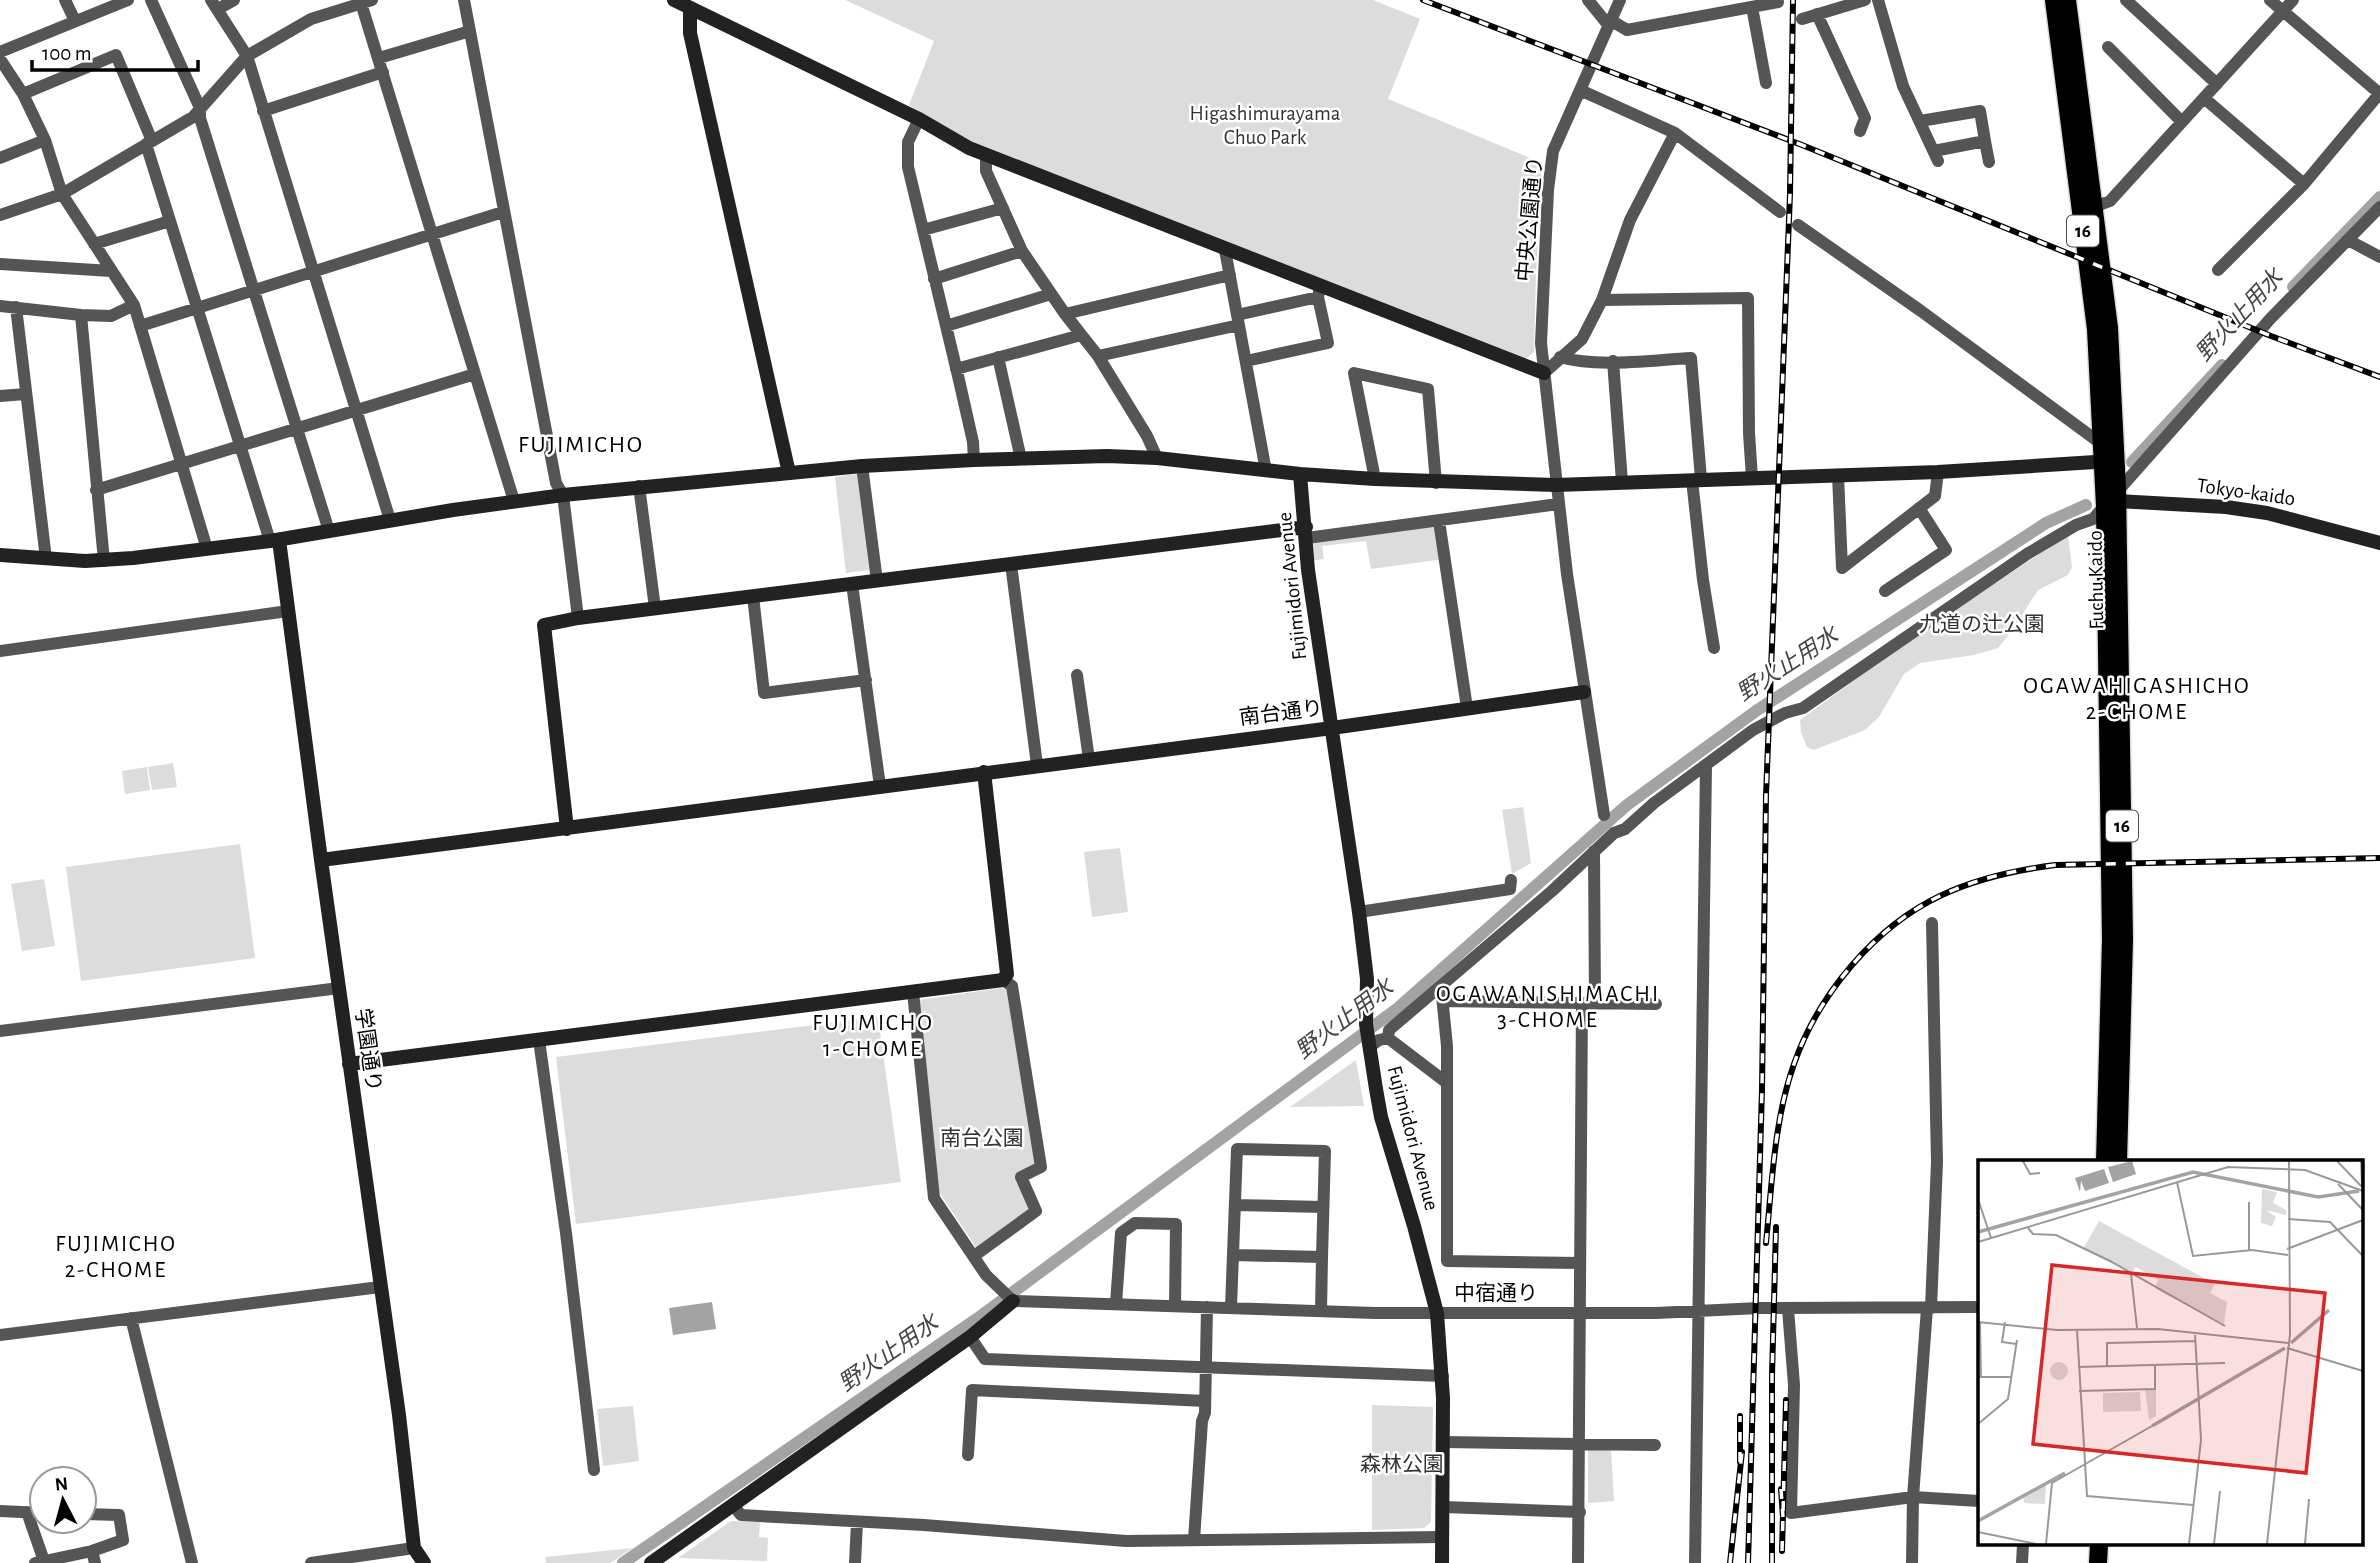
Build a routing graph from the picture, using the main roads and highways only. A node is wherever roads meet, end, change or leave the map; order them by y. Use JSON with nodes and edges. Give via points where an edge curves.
{"nodes":[{"id":1,"x":2054,"y":0,"type":"edge"},
{"id":2,"x":2067,"y":0,"type":"edge"},
{"id":3,"x":2087,"y":210,"type":"junction"},
{"id":4,"x":2113,"y":499,"type":"junction"},
{"id":5,"x":2105,"y":1160,"type":"edge"},
{"id":6,"x":2118,"y":1160,"type":"edge"}],
"edges":[{"from":1,"to":3,"type":"main road","name":"Fuchu Kaido","number":"16"},
{"from":2,"to":3,"type":"main road","name":"Fuchu Kaido","number":"16"},
{"from":3,"to":4,"type":"main road","name":"Fuchu Kaido","number":"16"},
{"from":4,"to":5,"type":"main road","name":"Fuchu Kaido","number":"16"},
{"from":4,"to":6,"type":"main road","name":"Fuchu Kaido","number":"16","via":[[2124,939]]}]}
